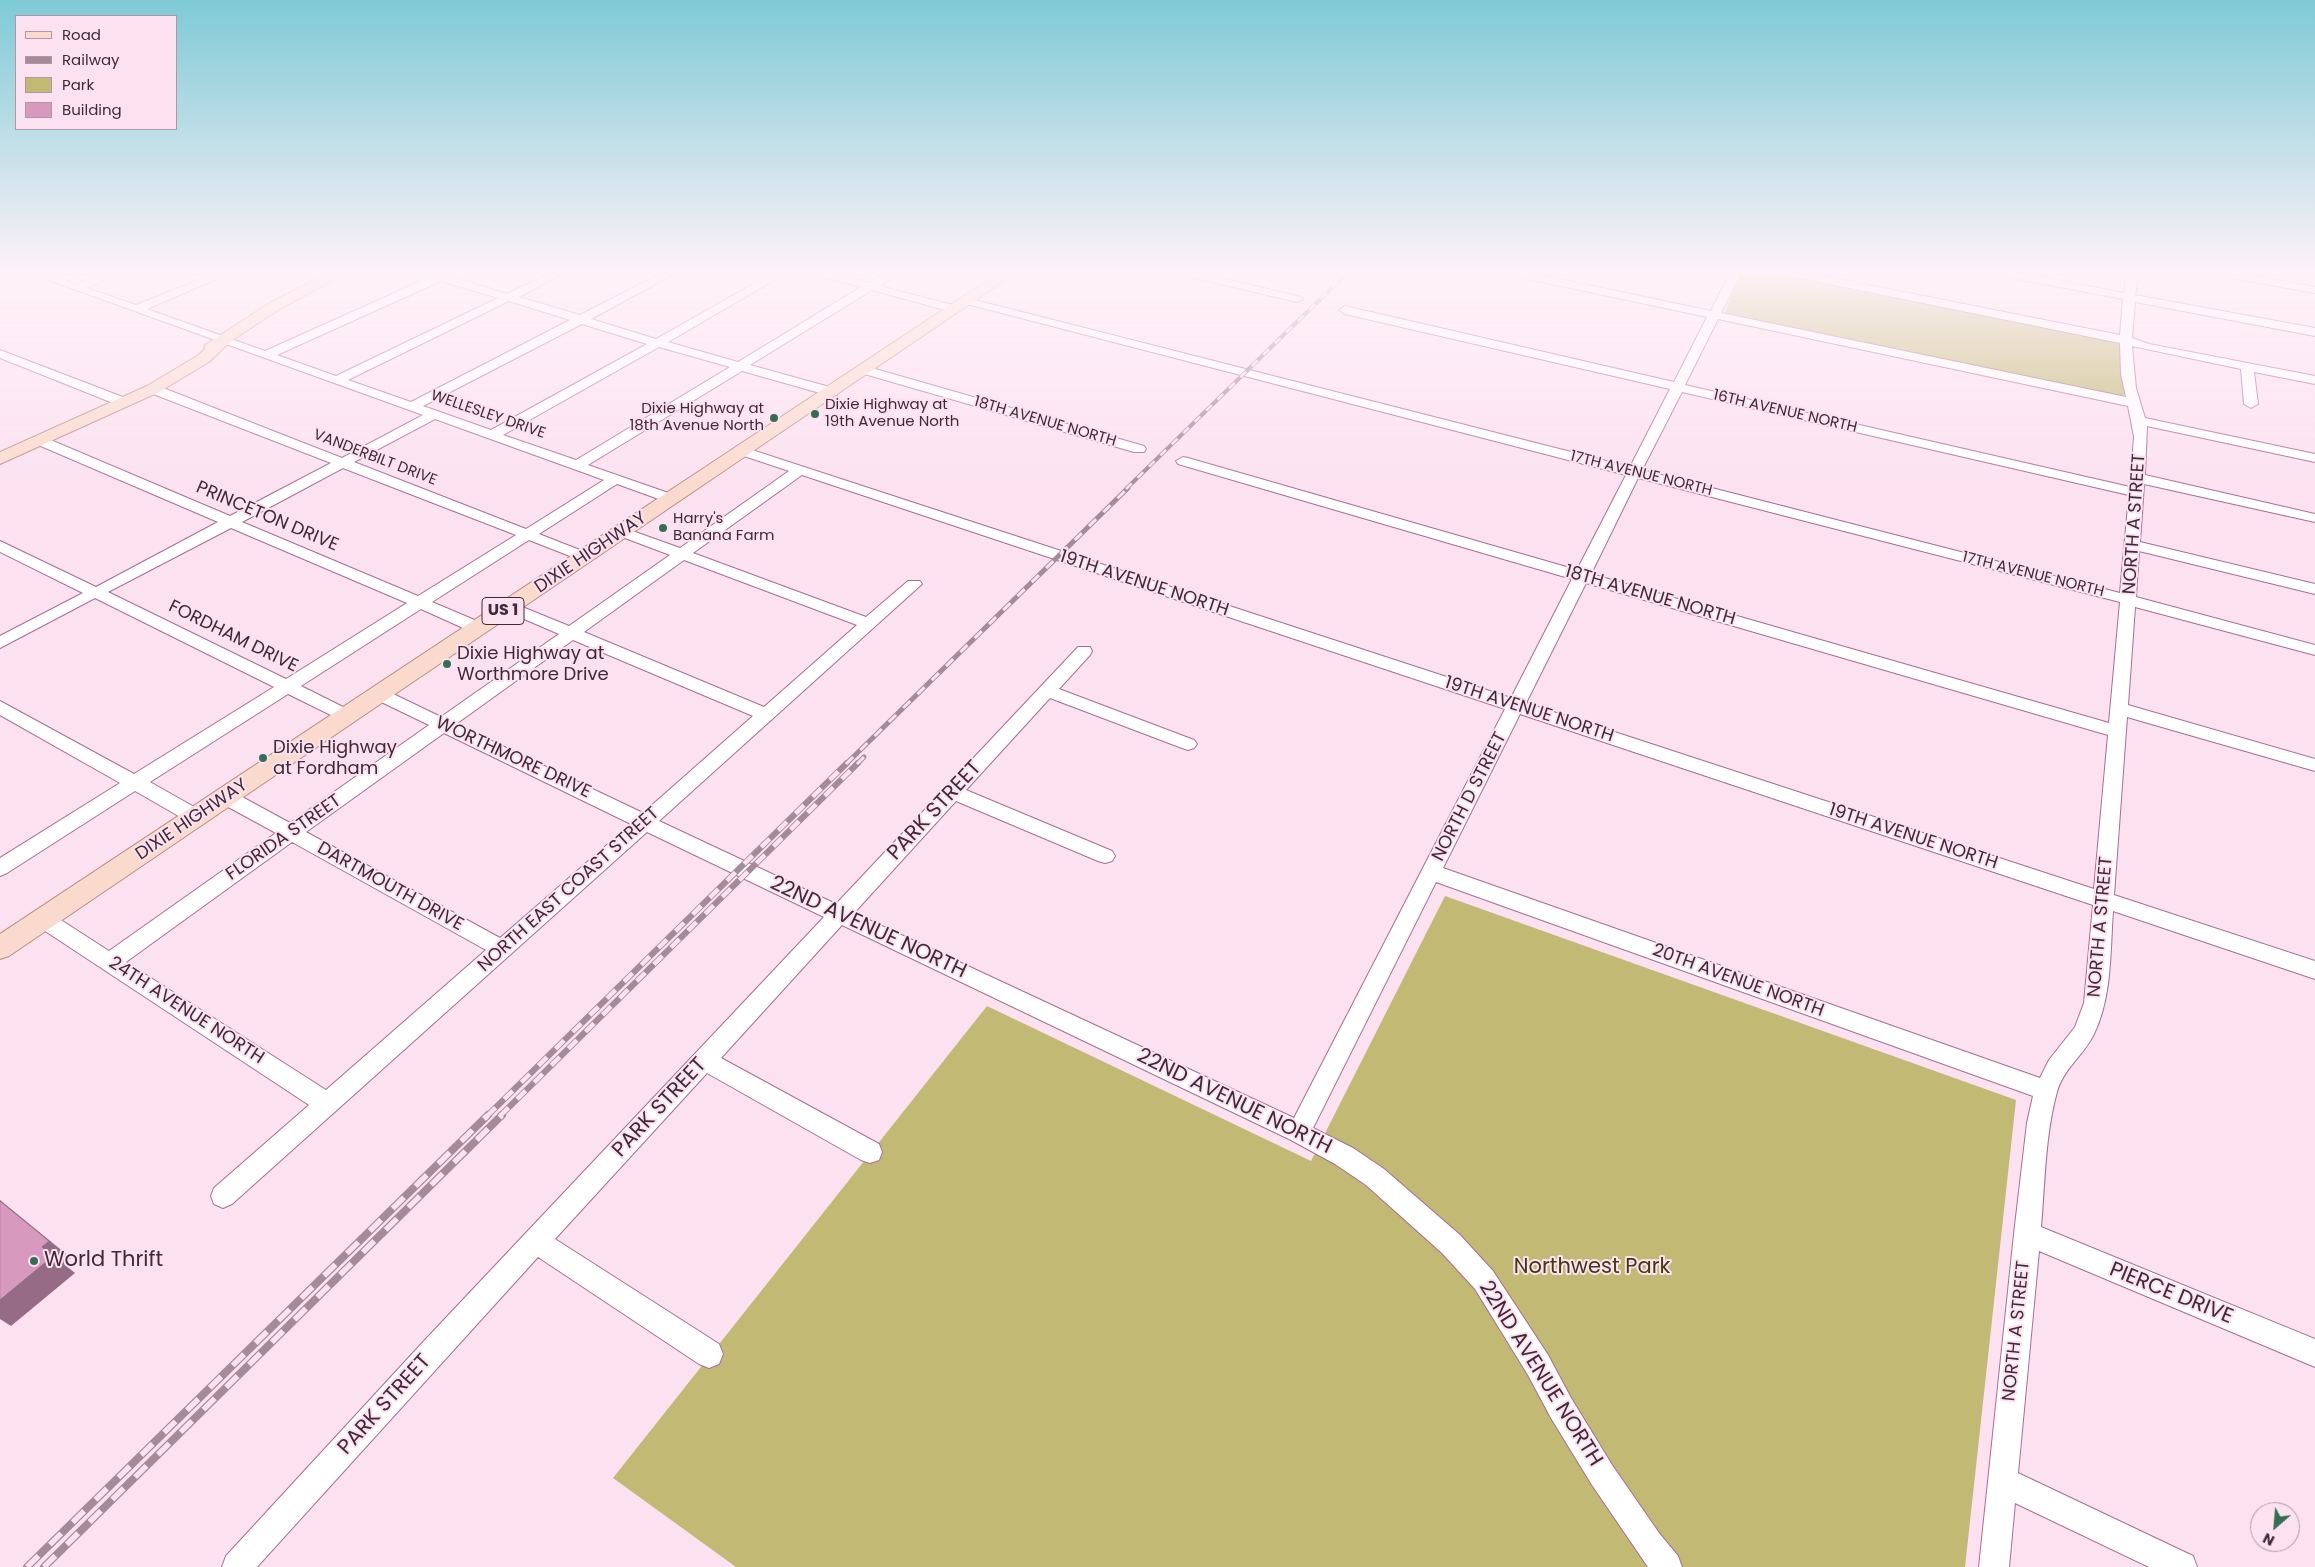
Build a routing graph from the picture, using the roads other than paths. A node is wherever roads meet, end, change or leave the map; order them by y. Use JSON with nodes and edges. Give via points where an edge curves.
{"nodes":[{"id":1,"x":214,"y":347,"type":"edge"},
{"id":2,"x":217,"y":347,"type":"edge"},
{"id":3,"x":242,"y":347,"type":"edge"},
{"id":4,"x":283,"y":347,"type":"edge"},
{"id":5,"x":406,"y":347,"type":"edge"},
{"id":6,"x":527,"y":347,"type":"edge"},
{"id":7,"x":649,"y":347,"type":"edge"},
{"id":8,"x":676,"y":347,"type":"edge"},
{"id":9,"x":773,"y":347,"type":"edge"},
{"id":10,"x":899,"y":347,"type":"edge"},
{"id":11,"x":1131,"y":347,"type":"edge"},
{"id":12,"x":1506,"y":347,"type":"edge"},
{"id":13,"x":1698,"y":347,"type":"edge"},
{"id":14,"x":1854,"y":347,"type":"edge"},
{"id":15,"x":2127,"y":347,"type":"edge"},
{"id":16,"x":2148,"y":347,"type":"edge"},
{"id":17,"x":0,"y":354,"type":"edge"},
{"id":18,"x":266,"y":355,"type":"junction"},
{"id":19,"x":742,"y":366,"type":"junction"},
{"id":20,"x":2247,"y":366,"type":"junction"},
{"id":21,"x":865,"y":370,"type":"junction"},
{"id":22,"x":337,"y":380,"type":"junction"},
{"id":23,"x":2315,"y":380,"type":"edge"},
{"id":24,"x":1678,"y":387,"type":"junction"},
{"id":25,"x":153,"y":389,"type":"junction"},
{"id":26,"x":832,"y":392,"type":"junction"},
{"id":27,"x":123,"y":402,"type":"junction"},
{"id":28,"x":2251,"y":404,"type":"dead end"},
{"id":29,"x":413,"y":406,"type":"junction"},
{"id":30,"x":2138,"y":412,"type":"junction"},
{"id":31,"x":435,"y":414,"type":"junction"},
{"id":32,"x":493,"y":434,"type":"junction"},
{"id":33,"x":41,"y":441,"type":"junction"},
{"id":34,"x":1139,"y":449,"type":"dead end"},
{"id":35,"x":743,"y":451,"type":"junction"},
{"id":36,"x":2315,"y":458,"type":"edge"},
{"id":37,"x":0,"y":459,"type":"edge"},
{"id":38,"x":1182,"y":461,"type":"dead end"},
{"id":39,"x":342,"y":463,"type":"junction"},
{"id":40,"x":578,"y":465,"type":"junction"},
{"id":41,"x":800,"y":470,"type":"junction"},
{"id":42,"x":1634,"y":472,"type":"junction"},
{"id":43,"x":617,"y":478,"type":"junction"},
{"id":44,"x":2137,"y":485,"type":"junction"},
{"id":45,"x":672,"y":498,"type":"junction"},
{"id":46,"x":2315,"y":518,"type":"edge"},
{"id":47,"x":230,"y":522,"type":"junction"},
{"id":48,"x":622,"y":532,"type":"junction"},
{"id":49,"x":528,"y":534,"type":"junction"},
{"id":50,"x":2133,"y":545,"type":"junction"},
{"id":51,"x":0,"y":546,"type":"edge"},
{"id":52,"x":682,"y":554,"type":"junction"},
{"id":53,"x":585,"y":557,"type":"junction"},
{"id":54,"x":1582,"y":577,"type":"junction"},
{"id":55,"x":914,"y":584,"type":"dead end"},
{"id":56,"x":2315,"y":589,"type":"edge"},
{"id":57,"x":96,"y":593,"type":"junction"},
{"id":58,"x":2129,"y":600,"type":"junction"},
{"id":59,"x":419,"y":603,"type":"junction"},
{"id":60,"x":509,"y":607,"type":"junction"},
{"id":61,"x":869,"y":624,"type":"junction"},
{"id":62,"x":478,"y":628,"type":"junction"},
{"id":63,"x":571,"y":633,"type":"junction"},
{"id":64,"x":0,"y":643,"type":"edge"},
{"id":65,"x":2315,"y":650,"type":"edge"},
{"id":66,"x":1084,"y":651,"type":"dead end"},
{"id":67,"x":288,"y":686,"type":"junction"},
{"id":68,"x":1046,"y":691,"type":"junction"},
{"id":69,"x":379,"y":694,"type":"junction"},
{"id":70,"x":1516,"y":706,"type":"junction"},
{"id":71,"x":0,"y":707,"type":"edge"},
{"id":72,"x":2120,"y":709,"type":"junction"},
{"id":73,"x":767,"y":715,"type":"junction"},
{"id":74,"x":347,"y":716,"type":"junction"},
{"id":75,"x":442,"y":724,"type":"junction"},
{"id":76,"x":2118,"y":732,"type":"junction"},
{"id":77,"x":1188,"y":744,"type":"dead end"},
{"id":78,"x":2315,"y":764,"type":"edge"},
{"id":79,"x":134,"y":783,"type":"junction"},
{"id":80,"x":952,"y":792,"type":"junction"},
{"id":81,"x":226,"y":797,"type":"junction"},
{"id":82,"x":196,"y":817,"type":"junction"},
{"id":83,"x":646,"y":822,"type":"junction"},
{"id":84,"x":291,"y":833,"type":"junction"},
{"id":85,"x":1105,"y":856,"type":"dead end"},
{"id":86,"x":0,"y":868,"type":"edge"},
{"id":87,"x":1431,"y":872,"type":"junction"},
{"id":88,"x":2104,"y":900,"type":"junction"},
{"id":89,"x":840,"y":914,"type":"junction"},
{"id":90,"x":44,"y":919,"type":"junction"},
{"id":91,"x":5,"y":938,"type":"edge"},
{"id":92,"x":502,"y":949,"type":"junction"},
{"id":93,"x":110,"y":962,"type":"junction"},
{"id":94,"x":2315,"y":970,"type":"edge"},
{"id":95,"x":704,"y":1060,"type":"junction"},
{"id":96,"x":2046,"y":1090,"type":"junction"},
{"id":97,"x":328,"y":1104,"type":"junction"},
{"id":98,"x":1299,"y":1132,"type":"junction"},
{"id":99,"x":870,"y":1152,"type":"dead end"},
{"id":100,"x":223,"y":1196,"type":"dead end"},
{"id":101,"x":2027,"y":1234,"type":"junction"},
{"id":102,"x":536,"y":1241,"type":"junction"},
{"id":103,"x":2315,"y":1353,"type":"edge"},
{"id":104,"x":709,"y":1354,"type":"dead end"},
{"id":105,"x":2002,"y":1481,"type":"junction"},
{"id":106,"x":237,"y":1567,"type":"edge"},
{"id":107,"x":1667,"y":1567,"type":"edge"},
{"id":108,"x":1994,"y":1567,"type":"edge"},
{"id":109,"x":2182,"y":1567,"type":"edge"}],
"edges":[{"from":1,"to":27,"type":"main road"},
{"from":2,"to":25,"type":"main road"},
{"from":3,"to":18,"type":"street","name":"WELLESLEY DRIVE"},
{"from":4,"to":18,"type":"street"},
{"from":5,"to":22,"type":"street"},
{"from":6,"to":29,"type":"street"},
{"from":7,"to":32,"type":"street"},
{"from":8,"to":19,"type":"street"},
{"from":9,"to":19,"type":"street"},
{"from":10,"to":21,"type":"main road","name":"DIXIE HIGHWAY","number":"US 1"},
{"from":11,"to":42,"type":"street","name":"17TH AVENUE NORTH"},
{"from":12,"to":24,"type":"street","name":"16TH AVENUE NORTH"},
{"from":13,"to":24,"type":"street","name":"NORTH D STREET"},
{"from":14,"to":30,"type":"street"},
{"from":15,"to":30,"type":"street","name":"NORTH A STREET","via":[[2130,387]]},
{"from":16,"to":20,"type":"street"},
{"from":17,"to":27,"type":"street"},
{"from":18,"to":22,"type":"street","name":"WELLESLEY DRIVE"},
{"from":19,"to":26,"type":"street"},
{"from":19,"to":40,"type":"street"},
{"from":20,"to":23,"type":"street"},
{"from":20,"to":28,"type":"street"},
{"from":21,"to":26,"type":"main road","name":"DIXIE HIGHWAY","number":"US 1"},
{"from":21,"to":34,"type":"street","name":"18TH AVENUE NORTH"},
{"from":22,"to":29,"type":"street","name":"WELLESLEY DRIVE"},
{"from":24,"to":42,"type":"street","name":"NORTH D STREET"},
{"from":24,"to":44,"type":"street","name":"16TH AVENUE NORTH"},
{"from":25,"to":27,"type":"main road"},
{"from":25,"to":39,"type":"street","name":"VANDERBILT DRIVE"},
{"from":26,"to":35,"type":"main road","name":"DIXIE HIGHWAY","number":"US 1"},
{"from":27,"to":33,"type":"main road"},
{"from":29,"to":31,"type":"street","name":"WELLESLEY DRIVE"},
{"from":30,"to":36,"type":"street"},
{"from":30,"to":44,"type":"street","name":"NORTH A STREET"},
{"from":31,"to":32,"type":"street","name":"WELLESLEY DRIVE"},
{"from":31,"to":39,"type":"street"},
{"from":32,"to":40,"type":"street","name":"WELLESLEY DRIVE"},
{"from":33,"to":37,"type":"main road"},
{"from":33,"to":47,"type":"street","name":"PRINCETON DRIVE"},
{"from":35,"to":41,"type":"street","name":"19TH AVENUE NORTH"},
{"from":35,"to":45,"type":"main road","name":"DIXIE HIGHWAY","number":"US 1"},
{"from":38,"to":54,"type":"street","name":"18TH AVENUE NORTH"},
{"from":39,"to":47,"type":"street"},
{"from":39,"to":49,"type":"street","name":"VANDERBILT DRIVE"},
{"from":40,"to":43,"type":"street","name":"WELLESLEY DRIVE"},
{"from":41,"to":52,"type":"street","name":"FLORIDA STREET"},
{"from":41,"to":70,"type":"street","name":"19TH AVENUE NORTH"},
{"from":42,"to":54,"type":"street","name":"NORTH D STREET"},
{"from":42,"to":58,"type":"street","name":"17TH AVENUE NORTH"},
{"from":43,"to":45,"type":"street","name":"WELLESLEY DRIVE"},
{"from":43,"to":49,"type":"street"},
{"from":44,"to":46,"type":"street","name":"16TH AVENUE NORTH"},
{"from":44,"to":50,"type":"street","name":"NORTH A STREET"},
{"from":45,"to":48,"type":"main road","name":"DIXIE HIGHWAY","number":"US 1"},
{"from":47,"to":57,"type":"street"},
{"from":47,"to":59,"type":"street","name":"PRINCETON DRIVE"},
{"from":48,"to":52,"type":"street"},
{"from":48,"to":53,"type":"main road","name":"DIXIE HIGHWAY","number":"US 1"},
{"from":49,"to":53,"type":"street","name":"VANDERBILT DRIVE"},
{"from":49,"to":59,"type":"street"},
{"from":50,"to":56,"type":"street"},
{"from":50,"to":58,"type":"street","name":"NORTH A STREET"},
{"from":51,"to":57,"type":"street","name":"FORDHAM DRIVE"},
{"from":52,"to":61,"type":"street"},
{"from":52,"to":63,"type":"street","name":"FLORIDA STREET"},
{"from":53,"to":60,"type":"main road","name":"DIXIE HIGHWAY","number":"US 1"},
{"from":54,"to":70,"type":"street","name":"NORTH D STREET"},
{"from":54,"to":76,"type":"street","name":"18TH AVENUE NORTH"},
{"from":55,"to":61,"type":"street","name":"NORTH EAST COAST STREET"},
{"from":57,"to":64,"type":"street"},
{"from":57,"to":67,"type":"street","name":"FORDHAM DRIVE"},
{"from":58,"to":65,"type":"street","name":"17TH AVENUE NORTH"},
{"from":58,"to":72,"type":"street","name":"NORTH A STREET"},
{"from":59,"to":62,"type":"street","name":"PRINCETON DRIVE"},
{"from":59,"to":67,"type":"street"},
{"from":60,"to":62,"type":"main road","name":"DIXIE HIGHWAY","number":"US 1"},
{"from":60,"to":63,"type":"street"},
{"from":61,"to":73,"type":"street","name":"NORTH EAST COAST STREET"},
{"from":62,"to":69,"type":"main road","name":"DIXIE HIGHWAY","number":"US 1"},
{"from":63,"to":73,"type":"street"},
{"from":63,"to":75,"type":"street","name":"FLORIDA STREET"},
{"from":66,"to":68,"type":"street","name":"PARK STREET"},
{"from":67,"to":74,"type":"street","name":"FORDHAM DRIVE"},
{"from":67,"to":79,"type":"street"},
{"from":68,"to":77,"type":"street"},
{"from":68,"to":80,"type":"street","name":"PARK STREET"},
{"from":69,"to":74,"type":"main road","name":"DIXIE HIGHWAY","number":"US 1"},
{"from":69,"to":75,"type":"street","name":"WORTHMORE DRIVE"},
{"from":70,"to":87,"type":"street","name":"NORTH D STREET"},
{"from":70,"to":88,"type":"street","name":"19TH AVENUE NORTH"},
{"from":71,"to":79,"type":"street"},
{"from":72,"to":76,"type":"street","name":"NORTH A STREET"},
{"from":72,"to":78,"type":"street"},
{"from":73,"to":83,"type":"street","name":"NORTH EAST COAST STREET"},
{"from":74,"to":81,"type":"main road","name":"DIXIE HIGHWAY","number":"US 1"},
{"from":75,"to":83,"type":"street","name":"WORTHMORE DRIVE"},
{"from":75,"to":84,"type":"street","name":"FLORIDA STREET"},
{"from":76,"to":88,"type":"street","name":"NORTH A STREET"},
{"from":79,"to":82,"type":"street"},
{"from":79,"to":86,"type":"street"},
{"from":80,"to":85,"type":"street"},
{"from":80,"to":89,"type":"street","name":"PARK STREET"},
{"from":81,"to":82,"type":"main road","name":"DIXIE HIGHWAY","number":"US 1"},
{"from":81,"to":84,"type":"street","name":"DARTMOUTH DRIVE"},
{"from":82,"to":90,"type":"main road","name":"DIXIE HIGHWAY","number":"US 1"},
{"from":83,"to":89,"type":"street","name":"22ND AVENUE NORTH"},
{"from":83,"to":92,"type":"street","name":"NORTH EAST COAST STREET"},
{"from":84,"to":92,"type":"street","name":"DARTMOUTH DRIVE"},
{"from":84,"to":93,"type":"street","name":"FLORIDA STREET"},
{"from":87,"to":96,"type":"street","name":"20TH AVENUE NORTH"},
{"from":87,"to":98,"type":"street","name":"NORTH D STREET"},
{"from":88,"to":94,"type":"street","name":"19TH AVENUE NORTH"},
{"from":88,"to":96,"type":"street","name":"NORTH A STREET","via":[[2095,1003],[2084,1032],[2057,1067]]},
{"from":89,"to":95,"type":"street","name":"PARK STREET"},
{"from":89,"to":98,"type":"street","name":"22ND AVENUE NORTH"},
{"from":90,"to":91,"type":"main road","name":"DIXIE HIGHWAY","number":"US 1"},
{"from":90,"to":93,"type":"street","name":"24TH AVENUE NORTH"},
{"from":92,"to":97,"type":"street","name":"NORTH EAST COAST STREET"},
{"from":93,"to":97,"type":"street","name":"24TH AVENUE NORTH"},
{"from":95,"to":99,"type":"street"},
{"from":95,"to":102,"type":"street","name":"PARK STREET"},
{"from":96,"to":101,"type":"street","name":"NORTH A STREET"},
{"from":97,"to":100,"type":"street","name":"NORTH EAST COAST STREET"},
{"from":98,"to":107,"type":"street","name":"22ND AVENUE NORTH","via":[[1375,1177],[1451,1244],[1484,1280],[1602,1474]]},
{"from":101,"to":103,"type":"street","name":"PIERCE DRIVE"},
{"from":101,"to":105,"type":"street","name":"NORTH A STREET"},
{"from":102,"to":104,"type":"street"},
{"from":102,"to":106,"type":"street","name":"PARK STREET"},
{"from":105,"to":108,"type":"street","name":"NORTH A STREET"},
{"from":105,"to":109,"type":"street"}]}
